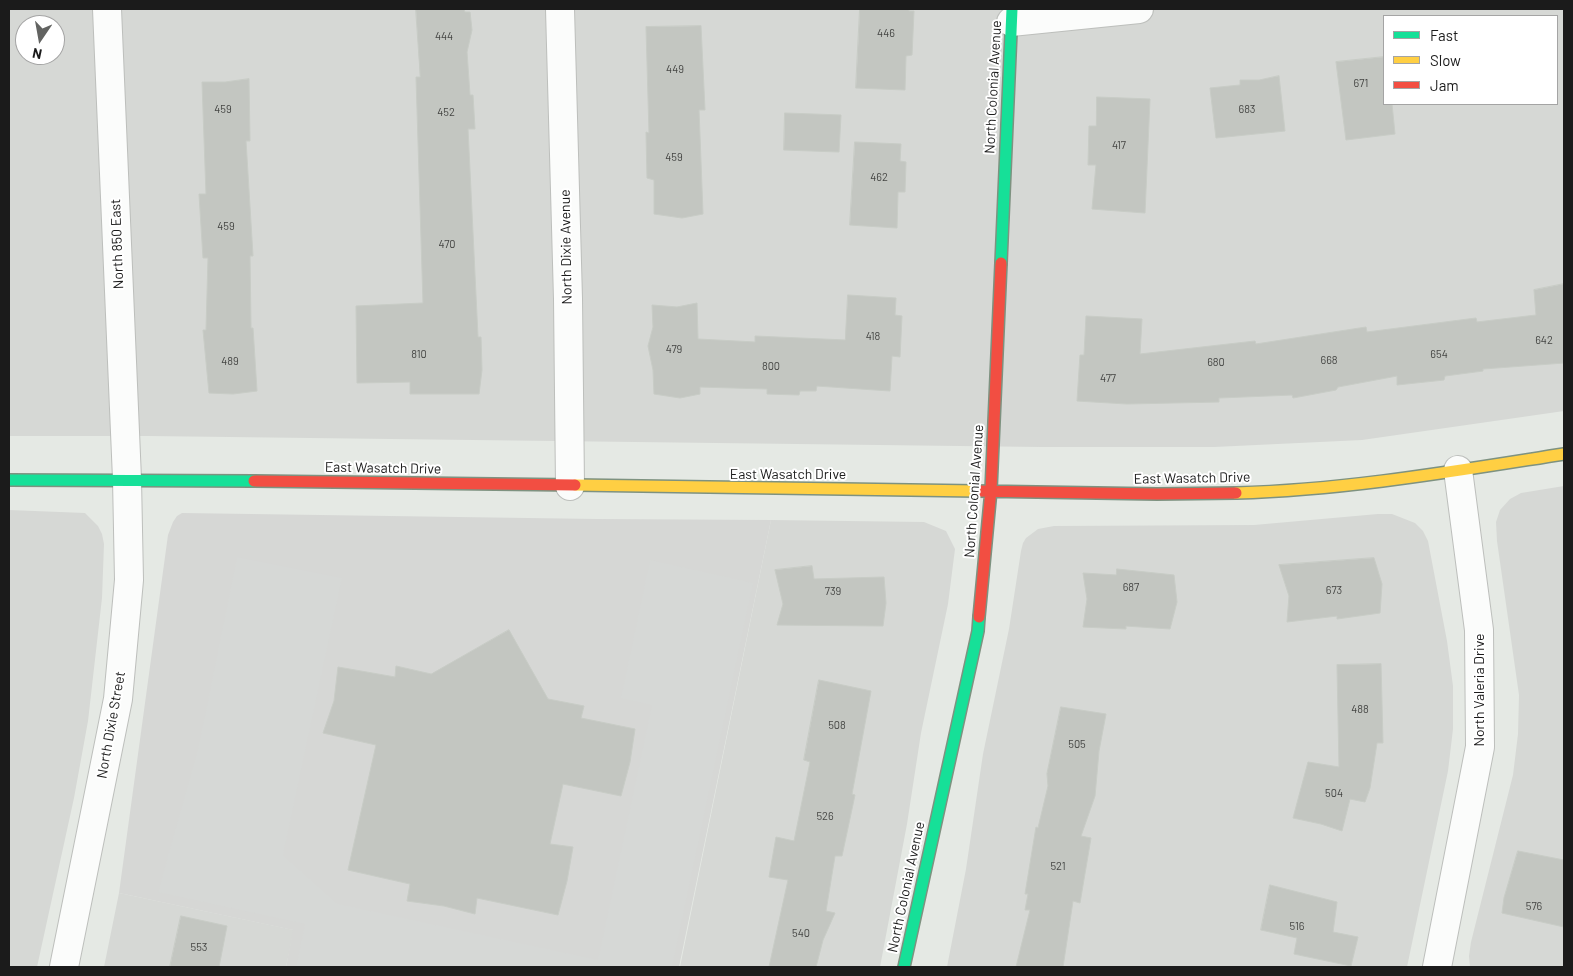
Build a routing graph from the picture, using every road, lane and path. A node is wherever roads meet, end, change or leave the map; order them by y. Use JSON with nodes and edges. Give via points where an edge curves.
{"nodes":[{"id":1,"x":107,"y":9,"type":"edge"},
{"id":2,"x":560,"y":9,"type":"edge"},
{"id":3,"x":1139,"y":9,"type":"edge"},
{"id":4,"x":1011,"y":15,"type":"edge"},
{"id":5,"x":1564,"y":454,"type":"edge"},
{"id":6,"x":1458,"y":470,"type":"junction"},
{"id":7,"x":127,"y":479,"type":"junction"},
{"id":8,"x":9,"y":480,"type":"edge"},
{"id":9,"x":570,"y":486,"type":"junction"},
{"id":10,"x":991,"y":490,"type":"junction"},
{"id":11,"x":64,"y":967,"type":"edge"},
{"id":12,"x":904,"y":967,"type":"edge"},
{"id":13,"x":1437,"y":967,"type":"edge"}],
"edges":[{"from":1,"to":7,"type":"street","name":"North 850 East"},
{"from":2,"to":9,"type":"street","name":"North Dixie Avenue"},
{"from":3,"to":4,"type":"street"},
{"from":4,"to":10,"type":"street","name":"North Colonial Avenue"},
{"from":5,"to":6,"type":"street","name":"East Wasatch Drive"},
{"from":6,"to":10,"type":"street","name":"East Wasatch Drive","via":[[1302,490],[1219,494]]},
{"from":6,"to":13,"type":"street","name":"North Valeria Drive","via":[[1479,630],[1480,747]]},
{"from":7,"to":8,"type":"street","name":"East Wasatch Drive"},
{"from":7,"to":9,"type":"street","name":"East Wasatch Drive"},
{"from":7,"to":11,"type":"street","name":"North Dixie Street","via":[[129,580],[118,699]]},
{"from":9,"to":10,"type":"street","name":"East Wasatch Drive"},
{"from":10,"to":12,"type":"street","name":"North Colonial Avenue","via":[[978,630]]}]}
